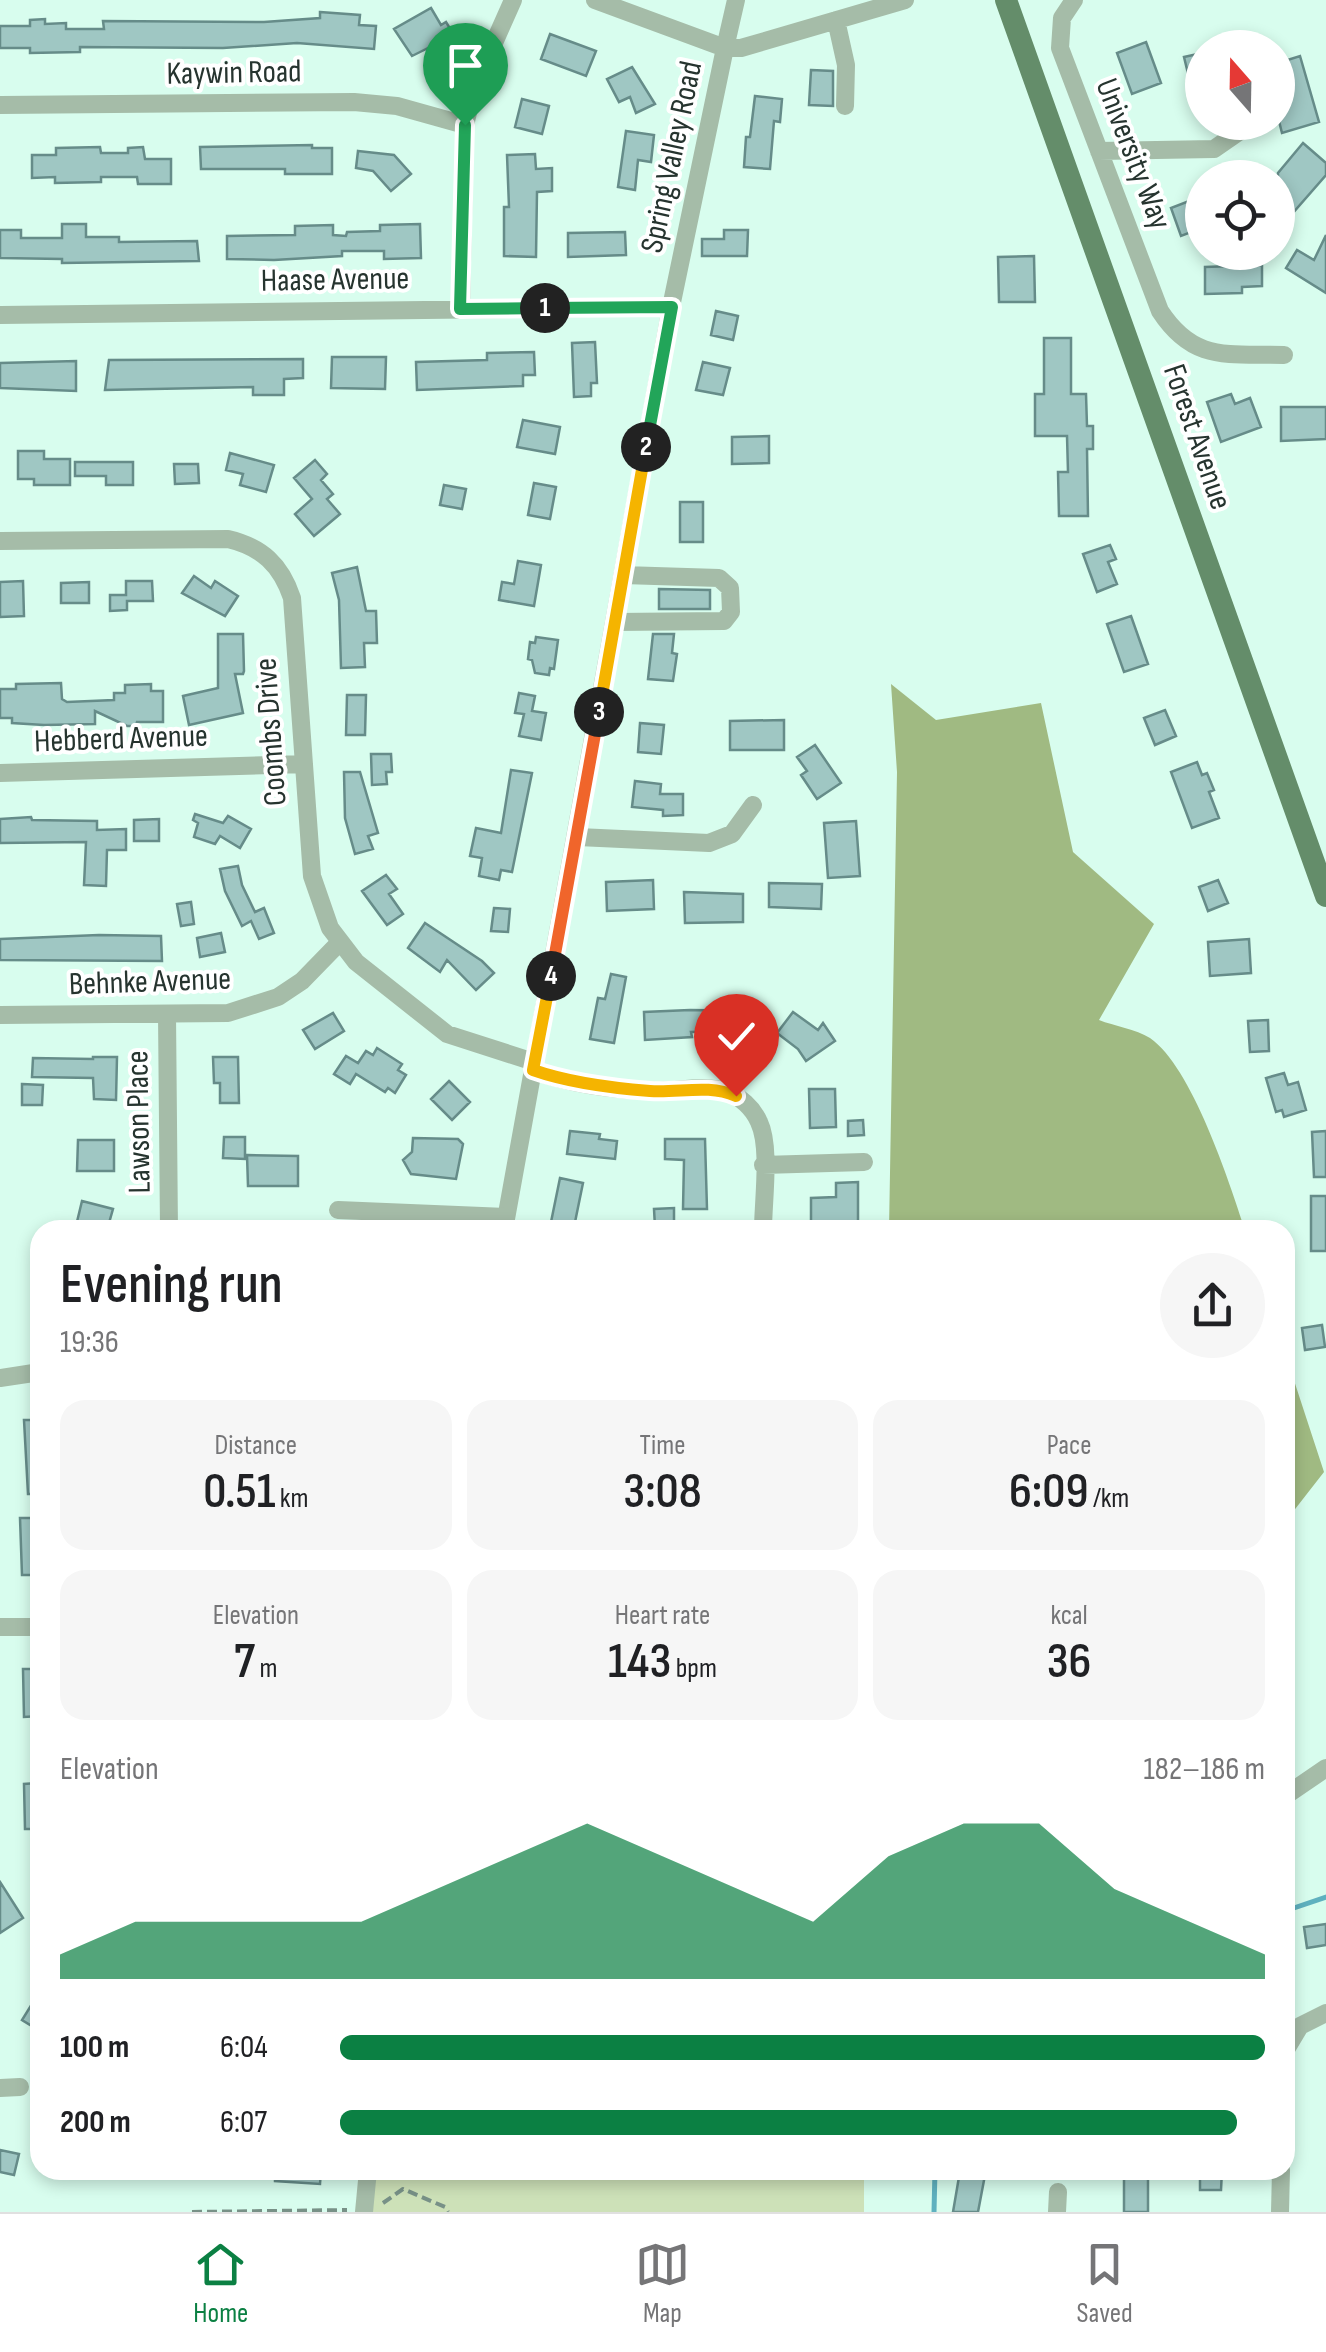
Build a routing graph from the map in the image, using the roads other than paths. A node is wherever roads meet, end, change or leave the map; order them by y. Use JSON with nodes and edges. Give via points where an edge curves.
{"nodes":[{"id":1,"x":513,"y":0,"type":"edge"},
{"id":2,"x":595,"y":0,"type":"edge"},
{"id":3,"x":736,"y":0,"type":"edge"},
{"id":4,"x":905,"y":0,"type":"edge"},
{"id":5,"x":1006,"y":0,"type":"edge"},
{"id":6,"x":1074,"y":0,"type":"edge"},
{"id":7,"x":836,"y":20,"type":"junction"},
{"id":8,"x":724,"y":48,"type":"junction"},
{"id":9,"x":0,"y":105,"type":"edge"},
{"id":10,"x":845,"y":106,"type":"dead end"},
{"id":11,"x":465,"y":125,"type":"junction"},
{"id":12,"x":1227,"y":140,"type":"edge"},
{"id":13,"x":1099,"y":150,"type":"junction"},
{"id":14,"x":672,"y":307,"type":"junction"},
{"id":15,"x":460,"y":309,"type":"junction"},
{"id":16,"x":0,"y":315,"type":"edge"},
{"id":17,"x":1284,"y":355,"type":"dead end"},
{"id":18,"x":0,"y":541,"type":"edge"},
{"id":19,"x":623,"y":575,"type":"junction"},
{"id":20,"x":615,"y":622,"type":"junction"},
{"id":21,"x":304,"y":764,"type":"junction"},
{"id":22,"x":0,"y":773,"type":"edge"},
{"id":23,"x":753,"y":805,"type":"dead end"},
{"id":24,"x":578,"y":837,"type":"junction"},
{"id":25,"x":1326,"y":896,"type":"edge"},
{"id":26,"x":339,"y":943,"type":"junction"},
{"id":27,"x":167,"y":1014,"type":"junction"},
{"id":28,"x":0,"y":1015,"type":"edge"},
{"id":29,"x":534,"y":1066,"type":"junction"},
{"id":30,"x":864,"y":1162,"type":"dead end"},
{"id":31,"x":763,"y":1165,"type":"junction"},
{"id":32,"x":338,"y":1210,"type":"dead end"},
{"id":33,"x":169,"y":1220,"type":"edge"},
{"id":34,"x":457,"y":1220,"type":"edge"},
{"id":35,"x":506,"y":1220,"type":"edge"},
{"id":36,"x":763,"y":1220,"type":"edge"},
{"id":37,"x":30,"y":1374,"type":"edge"},
{"id":38,"x":0,"y":1378,"type":"edge"},
{"id":39,"x":30,"y":1627,"type":"edge"},
{"id":40,"x":0,"y":1628,"type":"edge"},
{"id":41,"x":1326,"y":1768,"type":"edge"},
{"id":42,"x":1295,"y":1789,"type":"edge"},
{"id":43,"x":1326,"y":2013,"type":"edge"},
{"id":44,"x":1295,"y":2034,"type":"edge"},
{"id":45,"x":20,"y":2087,"type":"dead end"},
{"id":46,"x":0,"y":2088,"type":"edge"},
{"id":47,"x":367,"y":2180,"type":"edge"},
{"id":48,"x":1281,"y":2180,"type":"edge"},
{"id":49,"x":1058,"y":2192,"type":"dead end"},
{"id":50,"x":364,"y":2211,"type":"edge"},
{"id":51,"x":1057,"y":2212,"type":"edge"},
{"id":52,"x":1280,"y":2212,"type":"edge"}],
"edges":[{"from":1,"to":11,"type":"street"},
{"from":2,"to":8,"type":"street"},
{"from":3,"to":8,"type":"street"},
{"from":4,"to":7,"type":"street","name":"Spring Valley Road"},
{"from":5,"to":25,"type":"main road","name":"Forest Avenue"},
{"from":6,"to":13,"type":"street","name":"University Way","via":[[1062,18],[1060,48]]},
{"from":7,"to":8,"type":"street","name":"Spring Valley Road"},
{"from":7,"to":10,"type":"street","via":[[846,64]]},
{"from":8,"to":14,"type":"street","name":"Spring Valley Road"},
{"from":9,"to":11,"type":"street","name":"Kaywin Road","via":[[354,102]]},
{"from":11,"to":15,"type":"street"},
{"from":12,"to":13,"type":"street","via":[[1214,149]]},
{"from":13,"to":17,"type":"street","name":"University Way","via":[[1171,327],[1206,352]]},
{"from":14,"to":15,"type":"street","name":"Haase Avenue"},
{"from":14,"to":19,"type":"street","name":"Spring Valley Road"},
{"from":15,"to":16,"type":"street","name":"Haase Avenue"},
{"from":18,"to":21,"type":"street","name":"Coombs Drive","via":[[228,539],[262,552],[292,598]]},
{"from":19,"to":20,"type":"street","name":"Spring Valley Road"},
{"from":19,"to":20,"type":"street","via":[[720,578],[730,588],[731,612],[724,621]]},
{"from":20,"to":24,"type":"street","name":"Spring Valley Road"},
{"from":21,"to":22,"type":"street","name":"Hebberd Avenue"},
{"from":21,"to":26,"type":"street","name":"Coombs Drive","via":[[312,876]]},
{"from":23,"to":24,"type":"street","via":[[732,834],[709,843]]},
{"from":24,"to":29,"type":"street","name":"Spring Valley Road"},
{"from":26,"to":27,"type":"street","name":"Behnke Avenue","via":[[302,981],[256,1007]]},
{"from":26,"to":29,"type":"street","name":"Coombs Drive","via":[[447,1034]]},
{"from":27,"to":28,"type":"street","name":"Behnke Avenue"},
{"from":27,"to":33,"type":"street","name":"Lawson Place"},
{"from":29,"to":31,"type":"street","name":"Coombs Drive","via":[[592,1084],[736,1096],[758,1119]]},
{"from":29,"to":35,"type":"street","name":"Spring Valley Road"},
{"from":30,"to":31,"type":"street"},
{"from":31,"to":36,"type":"street","name":"Coombs Drive"},
{"from":32,"to":34,"type":"street"},
{"from":37,"to":38,"type":"street"},
{"from":39,"to":40,"type":"street"},
{"from":41,"to":42,"type":"street"},
{"from":43,"to":44,"type":"street"},
{"from":45,"to":46,"type":"street"},
{"from":47,"to":50,"type":"street"},
{"from":48,"to":52,"type":"street"},
{"from":49,"to":51,"type":"street"}]}
